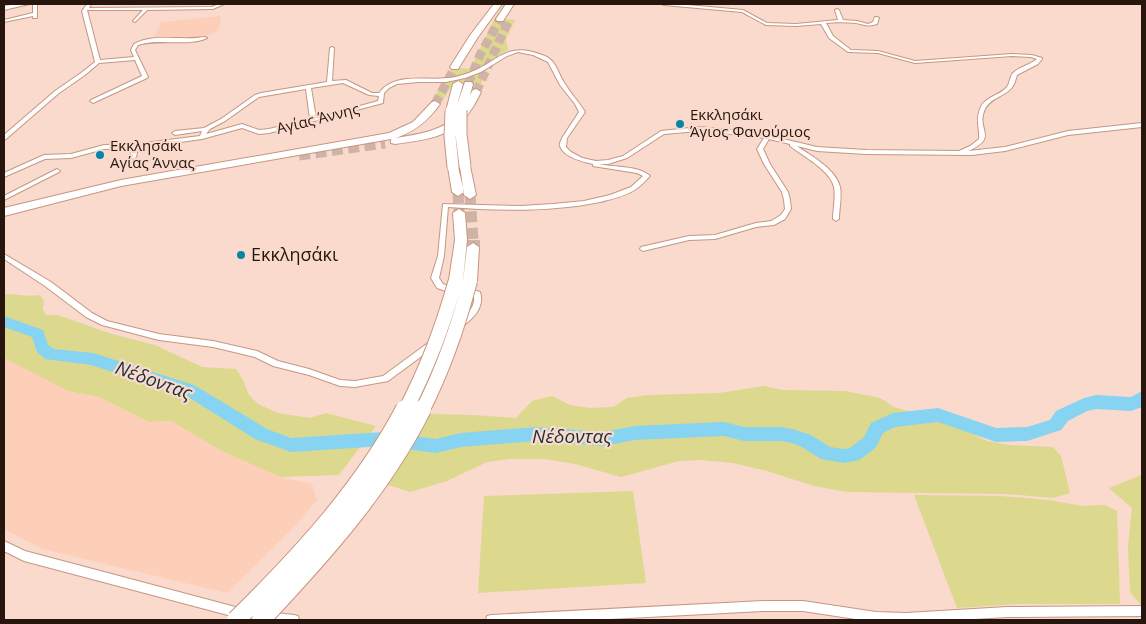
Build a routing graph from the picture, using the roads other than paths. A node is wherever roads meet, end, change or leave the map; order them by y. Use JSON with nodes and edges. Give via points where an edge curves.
{"nodes":[{"id":1,"x":26,"y":4,"type":"edge"},
{"id":2,"x":35,"y":4,"type":"edge"},
{"id":3,"x":89,"y":4,"type":"edge"},
{"id":4,"x":116,"y":4,"type":"edge"},
{"id":5,"x":137,"y":4,"type":"edge"},
{"id":6,"x":159,"y":4,"type":"edge"},
{"id":7,"x":175,"y":4,"type":"edge"},
{"id":8,"x":191,"y":4,"type":"edge"},
{"id":9,"x":205,"y":4,"type":"edge"},
{"id":10,"x":222,"y":4,"type":"edge"},
{"id":11,"x":500,"y":4,"type":"edge"},
{"id":12,"x":510,"y":4,"type":"edge"},
{"id":13,"x":516,"y":4,"type":"edge"},
{"id":14,"x":664,"y":4,"type":"edge"},
{"id":15,"x":4,"y":8,"type":"edge"},
{"id":16,"x":202,"y":8,"type":"junction"},
{"id":17,"x":85,"y":9,"type":"junction"},
{"id":18,"x":110,"y":9,"type":"junction"},
{"id":19,"x":171,"y":9,"type":"junction"},
{"id":20,"x":187,"y":9,"type":"junction"},
{"id":21,"x":134,"y":10,"type":"junction"},
{"id":22,"x":145,"y":10,"type":"junction"},
{"id":23,"x":153,"y":10,"type":"junction"},
{"id":24,"x":837,"y":10,"type":"dead end"},
{"id":25,"x":877,"y":18,"type":"dead end"},
{"id":26,"x":4,"y":21,"type":"edge"},
{"id":27,"x":135,"y":21,"type":"dead end"},
{"id":28,"x":840,"y":21,"type":"junction"},
{"id":29,"x":823,"y":23,"type":"junction"},
{"id":30,"x":205,"y":38,"type":"dead end"},
{"id":31,"x":332,"y":48,"type":"dead end"},
{"id":32,"x":137,"y":58,"type":"junction"},
{"id":33,"x":98,"y":62,"type":"junction"},
{"id":34,"x":459,"y":68,"type":"tunnel mouth"},
{"id":35,"x":329,"y":83,"type":"junction"},
{"id":36,"x":462,"y":84,"type":"tunnel mouth"},
{"id":37,"x":308,"y":86,"type":"junction"},
{"id":38,"x":476,"y":92,"type":"tunnel mouth"},
{"id":39,"x":381,"y":95,"type":"junction"},
{"id":40,"x":93,"y":101,"type":"dead end"},
{"id":41,"x":435,"y":104,"type":"tunnel mouth"},
{"id":42,"x":313,"y":119,"type":"junction"},
{"id":43,"x":1142,"y":125,"type":"edge"},
{"id":44,"x":207,"y":129,"type":"junction"},
{"id":45,"x":175,"y":133,"type":"dead end"},
{"id":46,"x":202,"y":137,"type":"junction"},
{"id":47,"x":768,"y":137,"type":"junction"},
{"id":48,"x":4,"y":138,"type":"edge"},
{"id":49,"x":384,"y":142,"type":"tunnel mouth"},
{"id":50,"x":789,"y":143,"type":"junction"},
{"id":51,"x":135,"y":146,"type":"junction"},
{"id":52,"x":957,"y":153,"type":"junction"},
{"id":53,"x":299,"y":155,"type":"tunnel mouth"},
{"id":54,"x":133,"y":158,"type":"dead end"},
{"id":55,"x":589,"y":162,"type":"junction"},
{"id":56,"x":220,"y":165,"type":"junction"},
{"id":57,"x":459,"y":167,"type":"junction"},
{"id":58,"x":57,"y":171,"type":"dead end"},
{"id":59,"x":4,"y":175,"type":"edge"},
{"id":60,"x":458,"y":192,"type":"tunnel mouth"},
{"id":61,"x":470,"y":196,"type":"tunnel mouth"},
{"id":62,"x":4,"y":198,"type":"edge"},
{"id":63,"x":4,"y":211,"type":"edge"},
{"id":64,"x":460,"y":213,"type":"tunnel mouth"},
{"id":65,"x":836,"y":219,"type":"dead end"},
{"id":66,"x":474,"y":248,"type":"tunnel mouth"},
{"id":67,"x":642,"y":250,"type":"dead end"},
{"id":68,"x":4,"y":256,"type":"edge"},
{"id":69,"x":463,"y":280,"type":"junction"},
{"id":70,"x":4,"y":546,"type":"edge"},
{"id":71,"x":1142,"y":611,"type":"edge"},
{"id":72,"x":236,"y":620,"type":"edge"},
{"id":73,"x":261,"y":620,"type":"edge"},
{"id":74,"x":294,"y":620,"type":"edge"},
{"id":75,"x":491,"y":620,"type":"edge"}],
"edges":[{"from":1,"to":15,"type":"street"},
{"from":2,"to":26,"type":"street","via":[[35,16]]},
{"from":3,"to":17,"type":"street"},
{"from":4,"to":18,"type":"street"},
{"from":5,"to":21,"type":"street"},
{"from":6,"to":23,"type":"street"},
{"from":7,"to":19,"type":"street"},
{"from":8,"to":20,"type":"street"},
{"from":9,"to":16,"type":"street"},
{"from":10,"to":16,"type":"street"},
{"from":11,"to":34,"type":"highway"},
{"from":12,"to":13,"type":"highway","via":[[504,19]]},
{"from":14,"to":29,"type":"street","via":[[744,11],[763,24]]},
{"from":16,"to":20,"type":"street"},
{"from":17,"to":18,"type":"street"},
{"from":17,"to":33,"type":"street"},
{"from":18,"to":21,"type":"street"},
{"from":19,"to":20,"type":"street"},
{"from":19,"to":23,"type":"street"},
{"from":21,"to":22,"type":"street"},
{"from":22,"to":23,"type":"street"},
{"from":22,"to":27,"type":"street"},
{"from":24,"to":28,"type":"street"},
{"from":25,"to":28,"type":"street","via":[[871,25]]},
{"from":28,"to":29,"type":"street"},
{"from":29,"to":52,"type":"street","via":[[831,37],[850,52],[878,52],[915,62],[1012,55],[1040,59],[1015,74],[1010,87],[991,98],[981,113],[981,143]]},
{"from":30,"to":32,"type":"street","via":[[186,42],[160,40],[138,43],[133,48]]},
{"from":31,"to":35,"type":"street"},
{"from":32,"to":33,"type":"street"},
{"from":32,"to":40,"type":"street","via":[[145,77]]},
{"from":33,"to":48,"type":"street"},
{"from":35,"to":37,"type":"street"},
{"from":35,"to":39,"type":"street","via":[[345,81],[371,94]]},
{"from":36,"to":57,"type":"highway","bridge":true,"via":[[450,136]]},
{"from":37,"to":42,"type":"street"},
{"from":37,"to":44,"type":"street","via":[[258,96]]},
{"from":38,"to":49,"type":"highway","via":[[467,111],[455,124],[428,135]]},
{"from":39,"to":42,"type":"street","name":"Αγίας Άννης","via":[[381,102],[372,106]]},
{"from":39,"to":55,"type":"street","name":"Αγίας Άννης","via":[[396,83],[468,75],[514,51],[544,57],[582,112],[579,121],[563,140],[563,147]]},
{"from":41,"to":56,"type":"highway","via":[[423,120],[391,136]]},
{"from":42,"to":46,"type":"street","name":"Αγίας Άννης","via":[[263,132],[239,126]]},
{"from":43,"to":52,"type":"street","via":[[1068,133],[989,152]]},
{"from":44,"to":45,"type":"street"},
{"from":44,"to":46,"type":"street"},
{"from":46,"to":51,"type":"street","name":"Αγίας Άννης"},
{"from":47,"to":50,"type":"street"},
{"from":47,"to":55,"type":"street","via":[[710,130],[670,130],[620,159]]},
{"from":47,"to":67,"type":"street","via":[[760,148],[765,161],[785,188],[788,209],[783,217],[772,223],[715,237],[688,238]]},
{"from":50,"to":52,"type":"street","via":[[817,149],[866,152]]},
{"from":50,"to":65,"type":"street","via":[[834,179],[837,186]]},
{"from":51,"to":54,"type":"street"},
{"from":51,"to":59,"type":"street","name":"Αγίας Άννης","via":[[104,147],[68,156],[44,157]]},
{"from":53,"to":56,"type":"highway"},
{"from":55,"to":68,"type":"street","via":[[606,169],[642,172],[647,176],[637,187],[582,204],[493,208],[446,205],[436,281],[448,290],[477,294],[476,308],[457,326],[378,382],[340,383],[276,364],[257,354],[159,337],[105,323]]},
{"from":56,"to":63,"type":"highway","via":[[105,186]]},
{"from":57,"to":60,"type":"highway"},
{"from":57,"to":61,"type":"highway"},
{"from":58,"to":62,"type":"street"},
{"from":64,"to":69,"type":"highway"},
{"from":66,"to":69,"type":"highway"},
{"from":69,"to":72,"type":"highway","bridge":true,"via":[[428,364],[404,412],[376,456],[320,530]]},
{"from":69,"to":73,"type":"highway","bridge":true,"via":[[449,351],[431,394],[406,438],[355,513],[312,566]]},
{"from":70,"to":74,"type":"street","via":[[24,556],[248,615]]},
{"from":71,"to":75,"type":"street","via":[[1007,612],[906,618],[803,606],[763,606]]}]}
